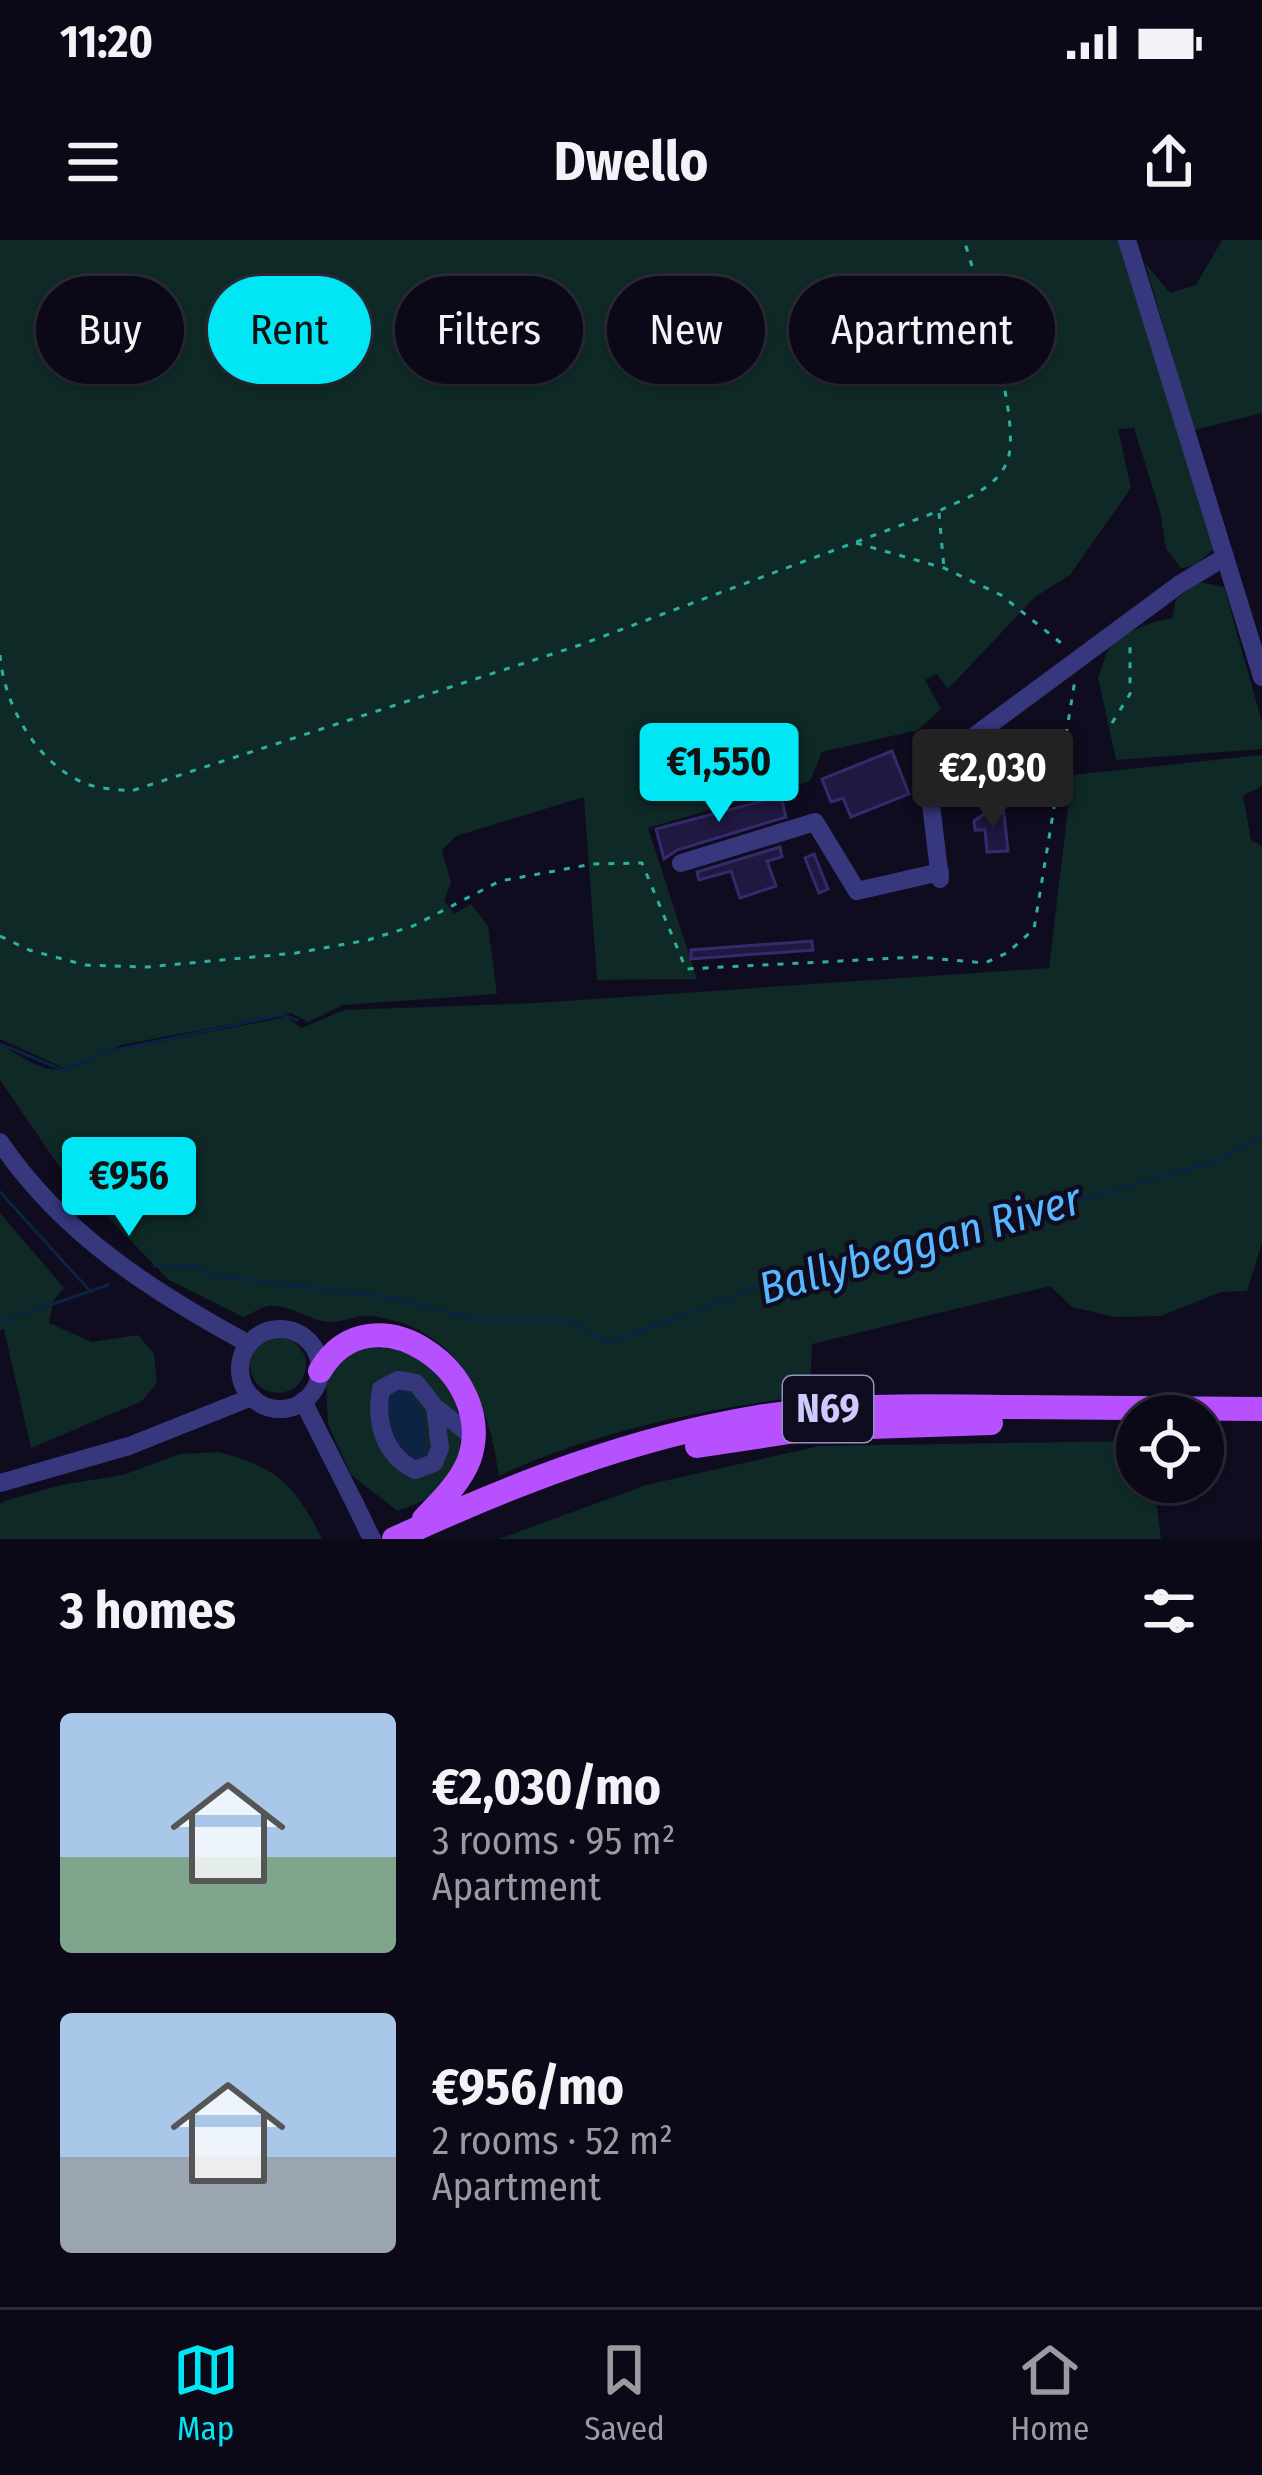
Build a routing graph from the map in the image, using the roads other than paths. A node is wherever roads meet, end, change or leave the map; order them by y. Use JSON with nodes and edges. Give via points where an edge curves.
{"nodes":[{"id":1,"x":1127,"y":240,"type":"edge"},
{"id":2,"x":1225,"y":557,"type":"junction"},
{"id":3,"x":1262,"y":677,"type":"edge"},
{"id":4,"x":681,"y":863,"type":"dead end"},
{"id":5,"x":0,"y":1142,"type":"edge"},
{"id":6,"x":249,"y":1344,"type":"junction"},
{"id":7,"x":320,"y":1371,"type":"junction"},
{"id":8,"x":252,"y":1397,"type":"junction"},
{"id":9,"x":303,"y":1402,"type":"junction"},
{"id":10,"x":435,"y":1407,"type":"junction"},
{"id":11,"x":1262,"y":1409,"type":"edge"},
{"id":12,"x":1116,"y":1423,"type":"edge"},
{"id":13,"x":1224,"y":1424,"type":"edge"},
{"id":14,"x":1262,"y":1424,"type":"edge"},
{"id":15,"x":472,"y":1436,"type":"junction"},
{"id":16,"x":0,"y":1483,"type":"edge"},
{"id":17,"x":413,"y":1536,"type":"edge"},
{"id":18,"x":372,"y":1539,"type":"edge"}],
"edges":[{"from":1,"to":2,"type":"street"},
{"from":2,"to":3,"type":"street"},
{"from":2,"to":4,"type":"street","via":[[927,771],[940,875],[857,891],[815,822]]},
{"from":5,"to":6,"type":"street","via":[[126,1272]]},
{"from":6,"to":7,"type":"street","via":[[269,1330],[294,1331],[314,1347]]},
{"from":6,"to":8,"type":"street","via":[[240,1366]]},
{"from":7,"to":9,"type":"street"},
{"from":7,"to":15,"type":"main road","via":[[332,1351],[354,1340],[422,1346],[461,1388]]},
{"from":8,"to":9,"type":"street","via":[[272,1407]]},
{"from":8,"to":16,"type":"street","via":[[129,1446]]},
{"from":9,"to":18,"type":"street","bridge":true},
{"from":10,"to":10,"type":"street","via":[[416,1383],[381,1389],[382,1433],[397,1462],[416,1470],[434,1463]]},
{"from":10,"to":15,"type":"street"},
{"from":11,"to":17,"type":"main road","number":"N69","via":[[920,1406],[756,1417],[508,1487]]},
{"from":12,"to":17,"type":"main road","number":"N69","via":[[767,1433],[598,1472]]},
{"from":13,"to":14,"type":"main road"},
{"from":15,"to":17,"type":"main road","via":[[454,1486]]}]}
